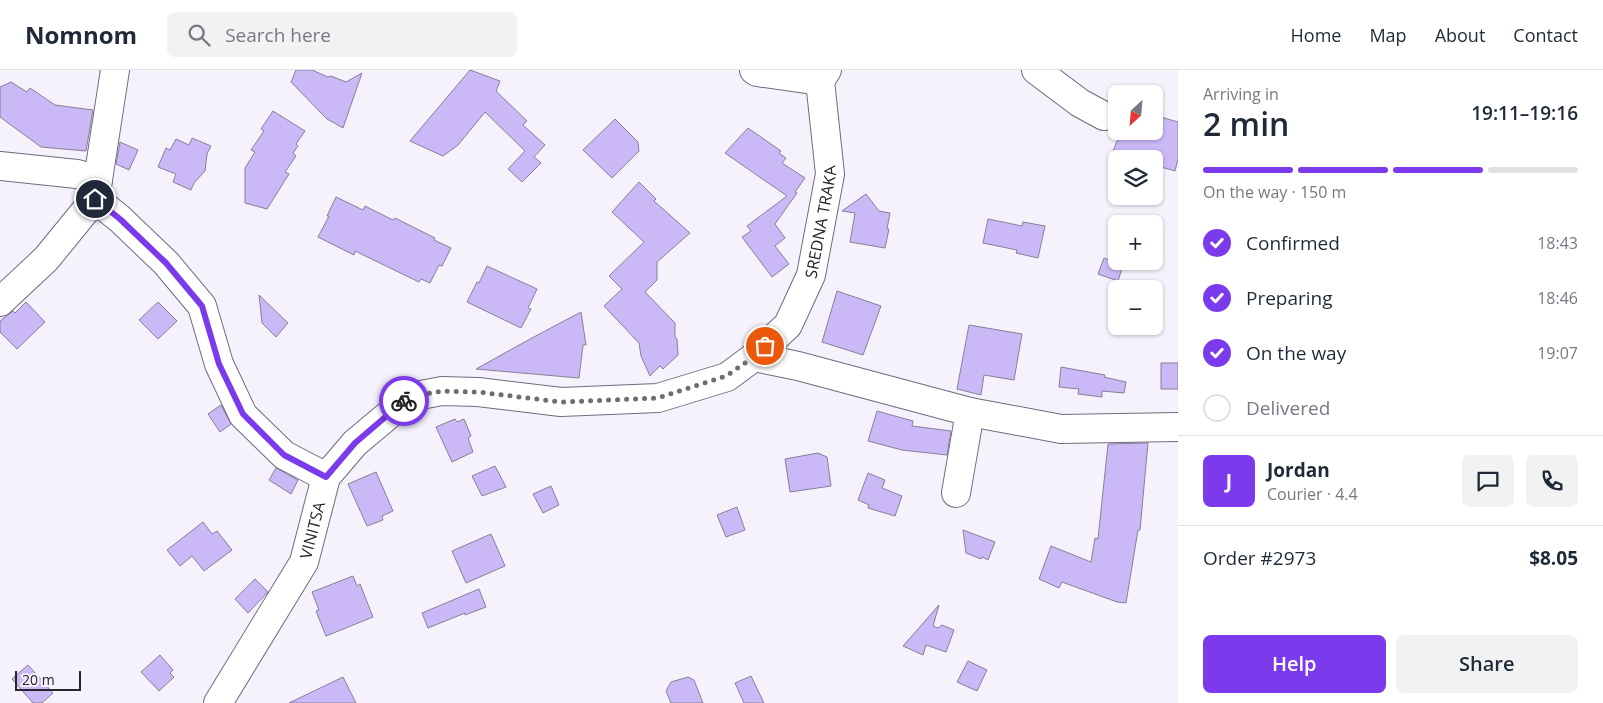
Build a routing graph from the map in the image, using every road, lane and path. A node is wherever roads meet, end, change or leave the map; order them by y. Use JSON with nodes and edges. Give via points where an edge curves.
{"nodes":[{"id":1,"x":115,"y":70,"type":"edge"},
{"id":2,"x":754,"y":70,"type":"edge"},
{"id":3,"x":1036,"y":70,"type":"edge"},
{"id":4,"x":824,"y":76,"type":"edge"},
{"id":5,"x":1104,"y":116,"type":"dead end"},
{"id":6,"x":0,"y":166,"type":"edge"},
{"id":7,"x":96,"y":190,"type":"junction"},
{"id":8,"x":0,"y":302,"type":"edge"},
{"id":9,"x":754,"y":357,"type":"junction"},
{"id":10,"x":970,"y":412,"type":"junction"},
{"id":11,"x":1178,"y":427,"type":"edge"},
{"id":12,"x":326,"y":477,"type":"junction"},
{"id":13,"x":956,"y":492,"type":"dead end"},
{"id":14,"x":218,"y":703,"type":"edge"}],
"edges":[{"from":1,"to":7,"type":"street"},
{"from":2,"to":4,"type":"street"},
{"from":3,"to":5,"type":"street","via":[[1080,103]]},
{"from":4,"to":9,"type":"street","name":"SREDNA TRAKA","via":[[830,174],[811,275],[788,325]]},
{"from":6,"to":7,"type":"street","via":[[77,174]]},
{"from":7,"to":8,"type":"street","via":[[46,259]]},
{"from":7,"to":12,"type":"street","via":[[202,306],[219,364],[243,414],[284,455]]},
{"from":9,"to":10,"type":"street"},
{"from":9,"to":12,"type":"street","name":"VINITSA","via":[[726,376],[658,398],[561,402],[442,391],[410,397],[355,443]]},
{"from":10,"to":11,"type":"street","via":[[1061,430]]},
{"from":10,"to":13,"type":"street"},
{"from":12,"to":14,"type":"street","name":"VINITSA","via":[[304,562]]}]}
